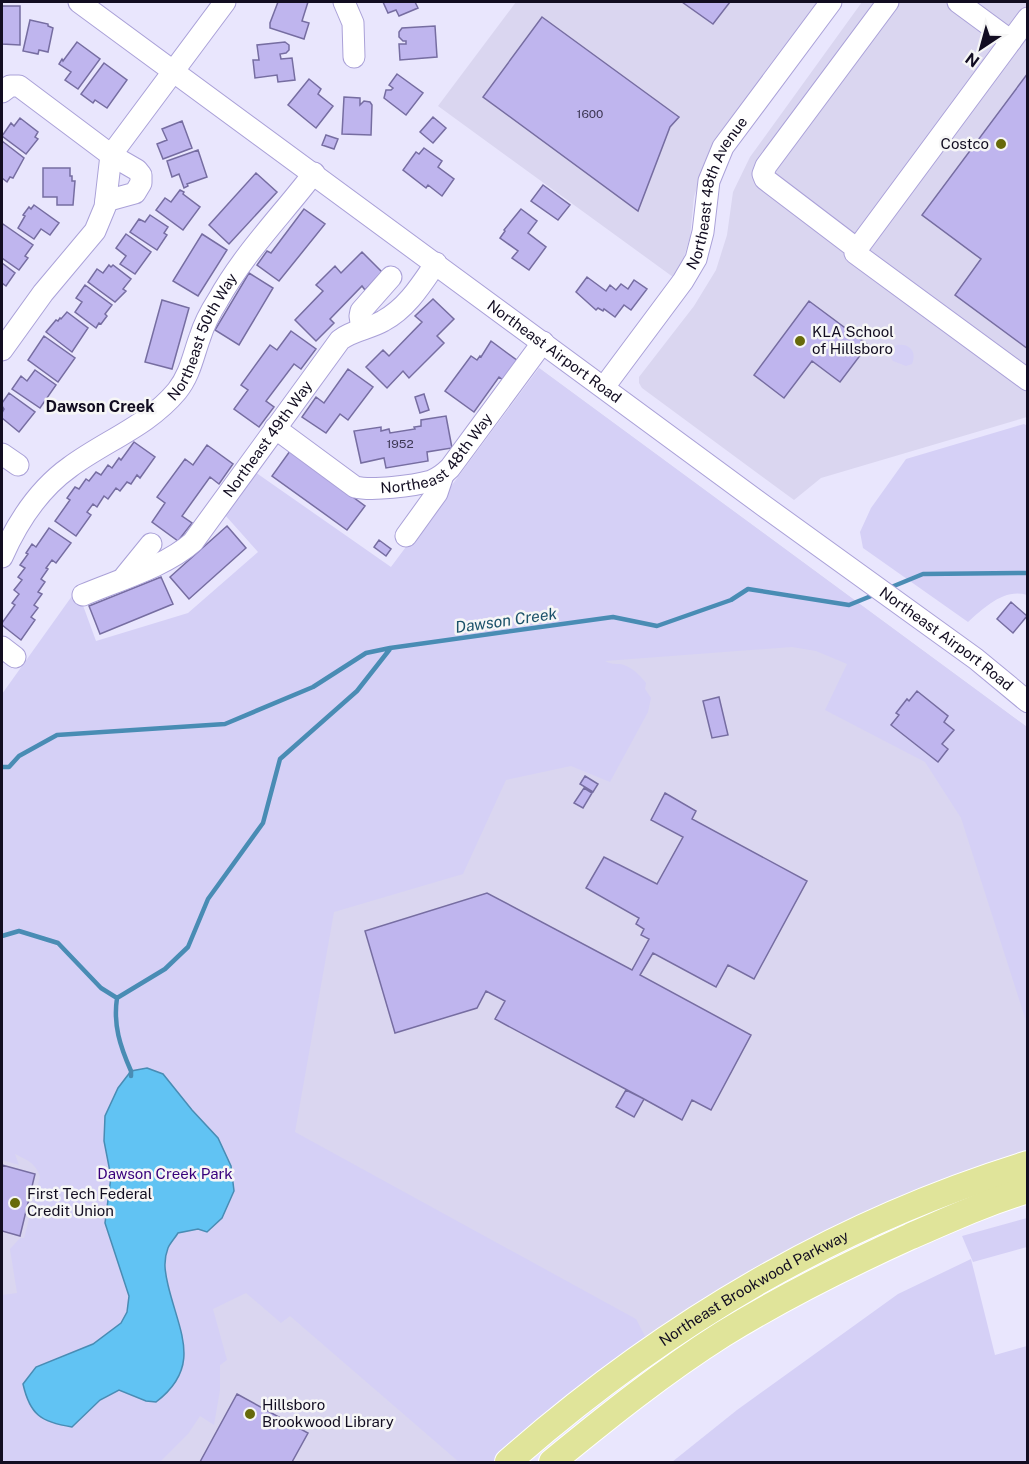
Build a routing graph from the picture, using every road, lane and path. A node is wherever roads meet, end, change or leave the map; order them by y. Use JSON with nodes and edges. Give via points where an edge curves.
{"nodes":[{"id":1,"x":79,"y":2,"type":"edge"},
{"id":2,"x":225,"y":2,"type":"edge"},
{"id":3,"x":344,"y":2,"type":"edge"},
{"id":4,"x":831,"y":2,"type":"edge"},
{"id":5,"x":888,"y":2,"type":"edge"},
{"id":6,"x":958,"y":2,"type":"edge"},
{"id":7,"x":1028,"y":18,"type":"edge"},
{"id":8,"x":1011,"y":41,"type":"junction"},
{"id":9,"x":354,"y":57,"type":"dead end"},
{"id":10,"x":173,"y":70,"type":"junction"},
{"id":11,"x":10,"y":89,"type":"edge"},
{"id":12,"x":111,"y":155,"type":"junction"},
{"id":13,"x":314,"y":173,"type":"junction"},
{"id":14,"x":106,"y":201,"type":"junction"},
{"id":15,"x":857,"y":249,"type":"junction"},
{"id":16,"x":436,"y":263,"type":"junction"},
{"id":17,"x":391,"y":278,"type":"dead end"},
{"id":18,"x":362,"y":329,"type":"junction"},
{"id":19,"x":543,"y":342,"type":"junction"},
{"id":20,"x":2,"y":350,"type":"edge"},
{"id":21,"x":1028,"y":380,"type":"edge"},
{"id":22,"x":604,"y":387,"type":"junction"},
{"id":23,"x":275,"y":428,"type":"junction"},
{"id":24,"x":443,"y":475,"type":"junction"},
{"id":25,"x":406,"y":536,"type":"dead end"},
{"id":26,"x":2,"y":557,"type":"edge"},
{"id":27,"x":158,"y":564,"type":"junction"},
{"id":28,"x":124,"y":578,"type":"junction"},
{"id":29,"x":83,"y":595,"type":"dead end"},
{"id":30,"x":1028,"y":702,"type":"edge"},
{"id":31,"x":1028,"y":1148,"type":"edge"},
{"id":32,"x":1019,"y":1167,"type":"edge"},
{"id":33,"x":1028,"y":1190,"type":"edge"},
{"id":34,"x":508,"y":1462,"type":"edge"},
{"id":35,"x":552,"y":1462,"type":"edge"}],
"edges":[{"from":1,"to":10,"type":"street","name":"Northeast Airport Road"},
{"from":2,"to":10,"type":"street"},
{"from":3,"to":9,"type":"street","via":[[353,23]]},
{"from":4,"to":22,"type":"street","name":"Northeast 48th Avenue","via":[[723,147],[709,182],[696,259]]},
{"from":5,"to":15,"type":"street","via":[[763,174]]},
{"from":6,"to":8,"type":"street"},
{"from":7,"to":8,"type":"street"},
{"from":8,"to":15,"type":"street"},
{"from":10,"to":12,"type":"street"},
{"from":10,"to":13,"type":"street","name":"Northeast Airport Road"},
{"from":11,"to":12,"type":"street"},
{"from":12,"to":14,"type":"street"},
{"from":12,"to":14,"type":"street","via":[[137,170],[141,183],[135,193]]},
{"from":13,"to":16,"type":"street","name":"Northeast Airport Road"},
{"from":13,"to":26,"type":"street","name":"Northeast 50th Way","via":[[236,270],[217,301],[178,389],[157,412],[69,468],[45,488]]},
{"from":14,"to":20,"type":"street","via":[[95,231]]},
{"from":15,"to":21,"type":"street","via":[[855,253]]},
{"from":16,"to":18,"type":"street","name":"Northeast 49th Way","via":[[405,305],[381,322]]},
{"from":16,"to":19,"type":"street","name":"Northeast Airport Road"},
{"from":17,"to":18,"type":"street","via":[[361,311]]},
{"from":18,"to":23,"type":"street","name":"Northeast 49th Way","via":[[340,340]]},
{"from":19,"to":22,"type":"street","name":"Northeast Airport Road"},
{"from":19,"to":24,"type":"street","name":"Northeast 48th Way"},
{"from":22,"to":30,"type":"street","name":"Northeast Airport Road","via":[[976,659]]},
{"from":23,"to":24,"type":"street","name":"Northeast 48th Way","via":[[355,487],[430,481]]},
{"from":23,"to":27,"type":"street","name":"Northeast 49th Way","via":[[193,542]]},
{"from":24,"to":25,"type":"street","via":[[437,493]]},
{"from":27,"to":28,"type":"street","name":"Northeast 49th Way"},
{"from":27,"to":28,"type":"street","via":[[148,537]]},
{"from":28,"to":29,"type":"street","name":"Northeast 49th Way"},
{"from":31,"to":32,"type":"street"},
{"from":32,"to":34,"type":"main road","name":"Northeast Brookwood Parkway","via":[[898,1212],[756,1282],[625,1367]]},
{"from":33,"to":35,"type":"main road","name":"Northeast Brookwood Parkway","via":[[885,1248],[775,1304],[677,1365]]}]}
